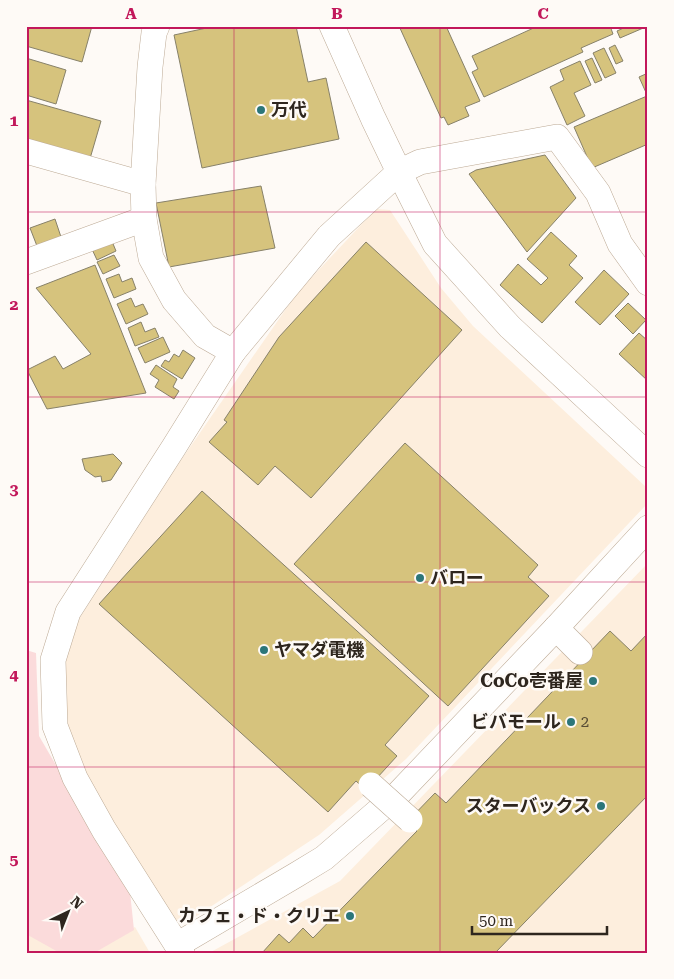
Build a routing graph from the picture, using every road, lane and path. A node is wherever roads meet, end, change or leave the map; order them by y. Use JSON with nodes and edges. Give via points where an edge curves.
{"nodes":[{"id":1,"x":157,"y":26,"type":"edge"},
{"id":2,"x":332,"y":26,"type":"edge"},
{"id":3,"x":26,"y":151,"type":"edge"},
{"id":4,"x":399,"y":172,"type":"junction"},
{"id":5,"x":143,"y":184,"type":"junction"},
{"id":6,"x":144,"y":219,"type":"junction"},
{"id":7,"x":26,"y":262,"type":"edge"},
{"id":8,"x":648,"y":282,"type":"edge"},
{"id":9,"x":233,"y":352,"type":"junction"},
{"id":10,"x":648,"y":455,"type":"edge"},
{"id":11,"x":648,"y":528,"type":"edge"},
{"id":12,"x":556,"y":628,"type":"junction"},
{"id":13,"x":580,"y":652,"type":"dead end"},
{"id":14,"x":371,"y":785,"type":"dead end"},
{"id":15,"x":410,"y":820,"type":"dead end"},
{"id":16,"x":180,"y":949,"type":"edge"}],
"edges":[{"from":1,"to":5,"type":"street","via":[[150,67]]},
{"from":2,"to":4,"type":"street"},
{"from":3,"to":5,"type":"street"},
{"from":4,"to":8,"type":"street","via":[[420,162],[557,137],[598,193],[620,244]]},
{"from":4,"to":9,"type":"street","via":[[329,236]]},
{"from":4,"to":10,"type":"street","via":[[441,251],[510,327]]},
{"from":5,"to":6,"type":"street"},
{"from":6,"to":7,"type":"street"},
{"from":6,"to":9,"type":"street","via":[[151,258],[174,300],[206,336]]},
{"from":9,"to":16,"type":"street","via":[[68,612],[53,660],[55,726],[75,778]]},
{"from":11,"to":12,"type":"street"},
{"from":12,"to":13,"type":"street"},
{"from":12,"to":16,"type":"street","via":[[398,794],[324,858]]},
{"from":14,"to":15,"type":"street","bridge":true}]}
